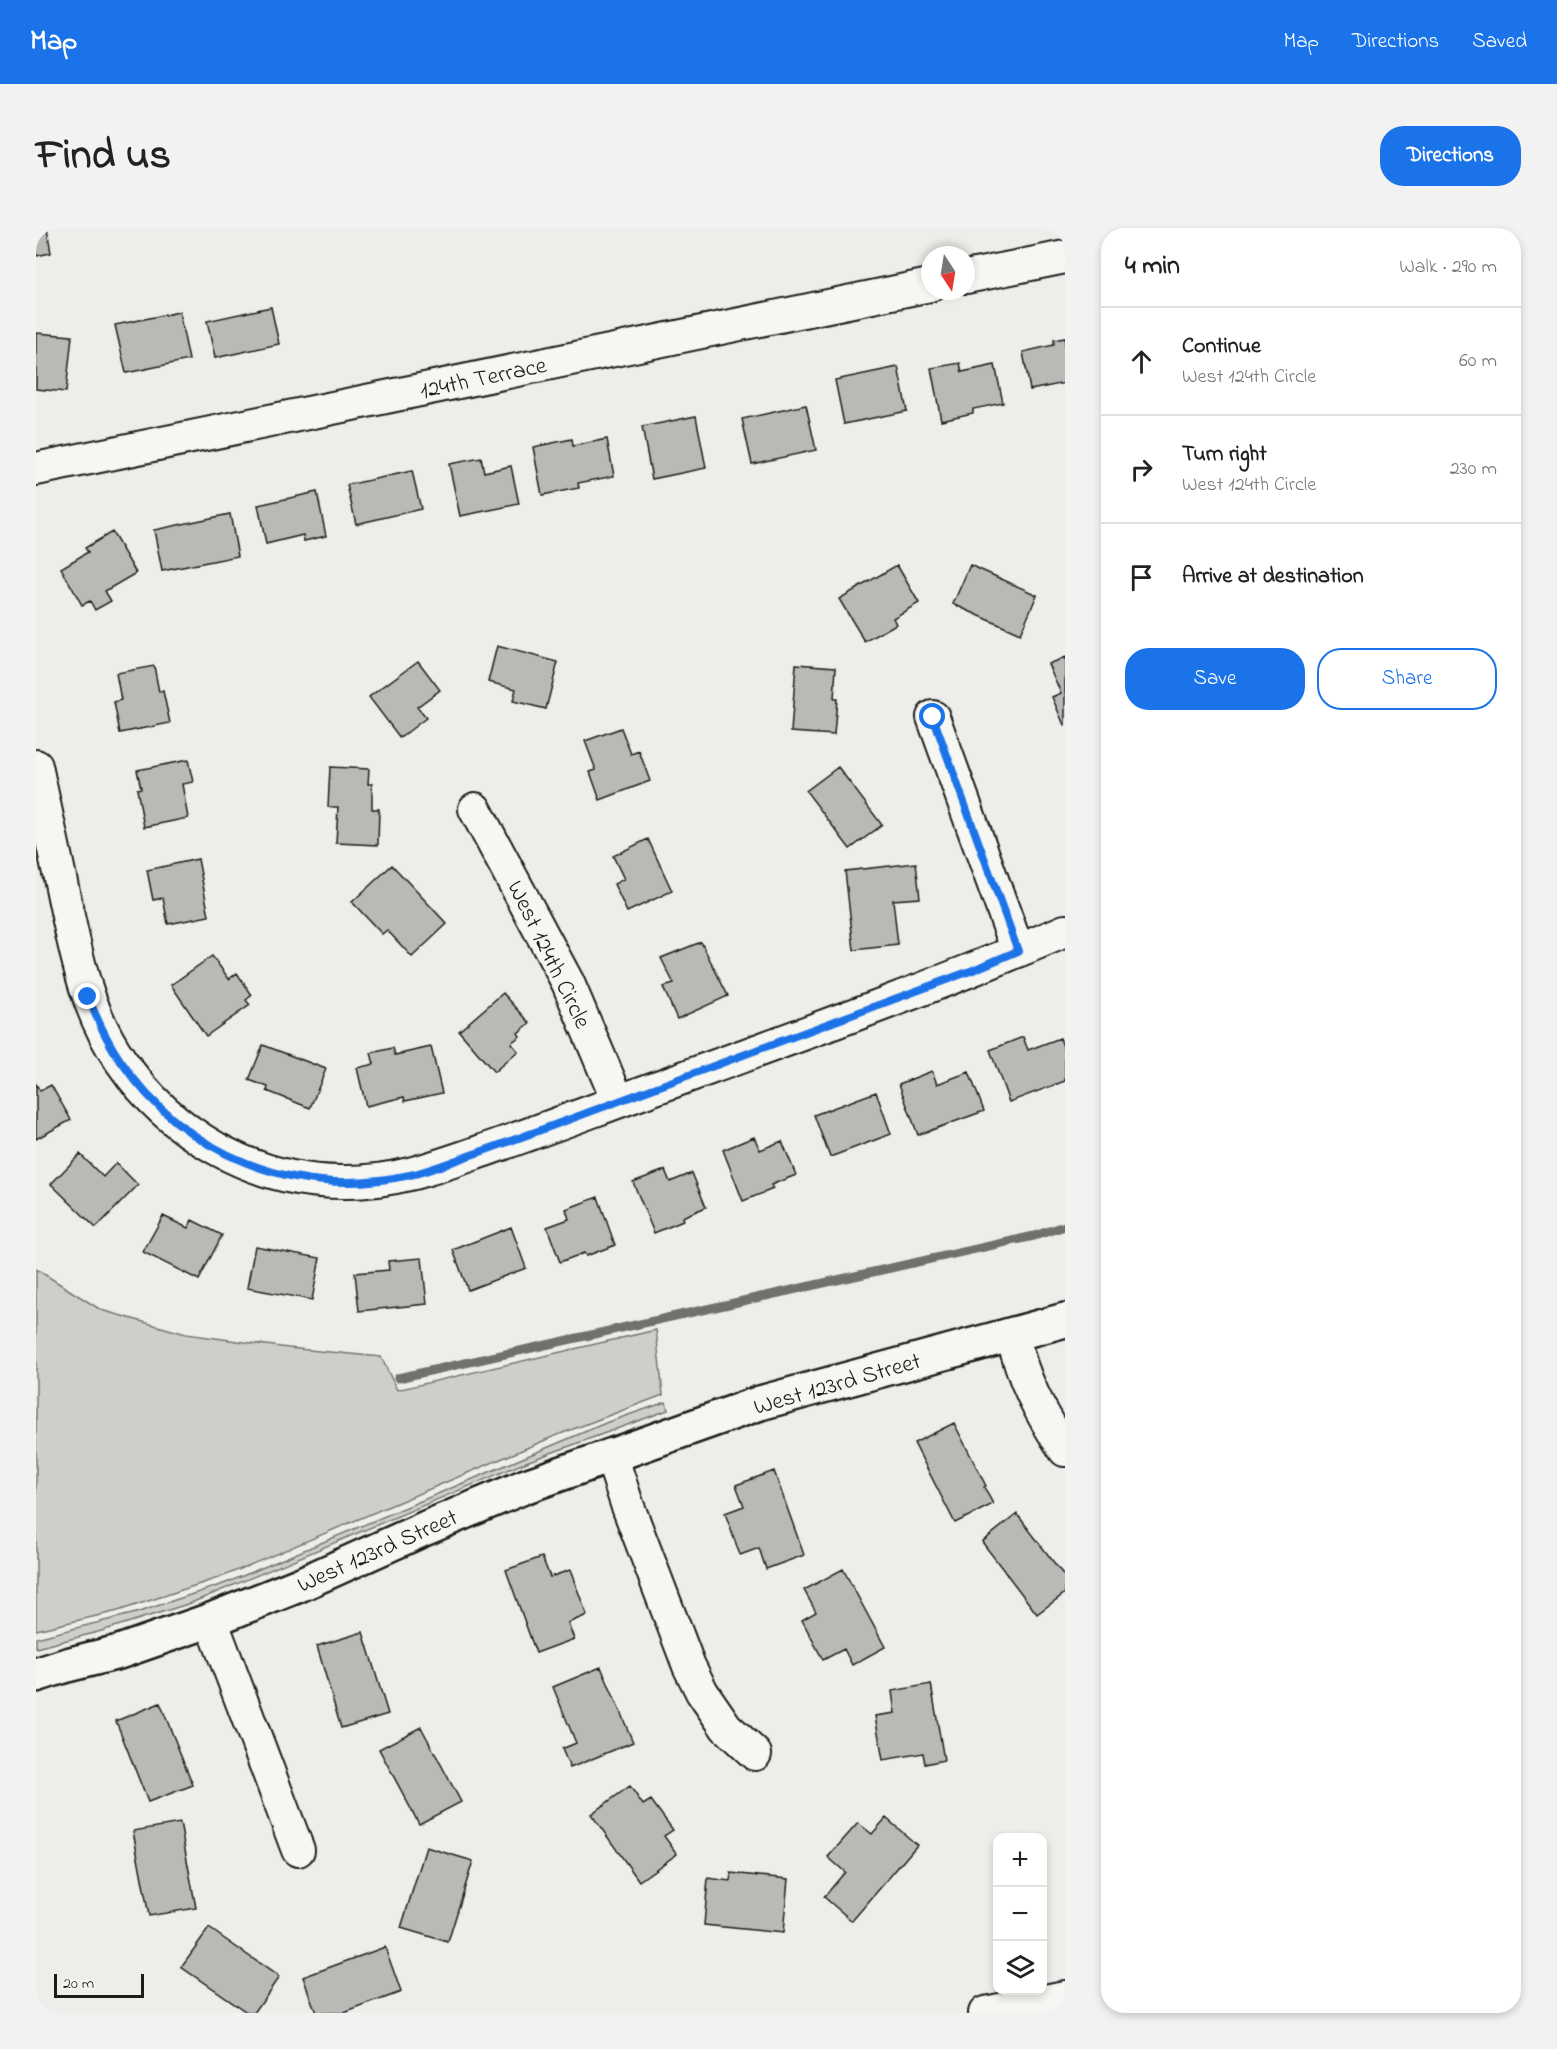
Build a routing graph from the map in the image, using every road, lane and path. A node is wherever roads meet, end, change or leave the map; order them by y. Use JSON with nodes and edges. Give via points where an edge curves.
{"nodes":[{"id":1,"x":1065,"y":257,"type":"edge"},
{"id":2,"x":975,"y":275,"type":"edge"},
{"id":3,"x":921,"y":287,"type":"edge"},
{"id":4,"x":36,"y":469,"type":"edge"},
{"id":5,"x":933,"y":717,"type":"dead end"},
{"id":6,"x":36,"y":766,"type":"edge"},
{"id":7,"x":475,"y":809,"type":"dead end"},
{"id":8,"x":1065,"y":931,"type":"edge"},
{"id":9,"x":1018,"y":951,"type":"junction"},
{"id":10,"x":618,"y":1101,"type":"junction"},
{"id":11,"x":1065,"y":1320,"type":"edge"},
{"id":12,"x":1012,"y":1334,"type":"junction"},
{"id":13,"x":1065,"y":1450,"type":"edge"},
{"id":14,"x":611,"y":1455,"type":"junction"},
{"id":15,"x":211,"y":1620,"type":"junction"},
{"id":16,"x":36,"y":1675,"type":"edge"},
{"id":17,"x":755,"y":1754,"type":"dead end"},
{"id":18,"x":298,"y":1850,"type":"dead end"},
{"id":19,"x":1065,"y":1997,"type":"edge"},
{"id":20,"x":985,"y":2013,"type":"edge"}],
"edges":[{"from":1,"to":2,"type":"street"},
{"from":3,"to":4,"type":"street","name":"124th Terrace"},
{"from":5,"to":9,"type":"street"},
{"from":6,"to":10,"type":"street","via":[[74,945],[97,1018],[119,1059],[140,1087],[195,1137],[236,1160],[268,1171],[340,1183],[376,1181],[412,1175]]},
{"from":7,"to":10,"type":"street","name":"West 124th Circle","via":[[568,983]]},
{"from":8,"to":9,"type":"street"},
{"from":9,"to":10,"type":"street"},
{"from":11,"to":12,"type":"street","name":"West 123rd Street"},
{"from":12,"to":13,"type":"street","via":[[1029,1389]]},
{"from":12,"to":14,"type":"street","name":"West 123rd Street","via":[[760,1403]]},
{"from":14,"to":15,"type":"street","name":"West 123rd Street"},
{"from":14,"to":17,"type":"street","via":[[689,1666],[726,1727]]},
{"from":15,"to":16,"type":"street","name":"West 123rd Street"},
{"from":15,"to":18,"type":"street"},
{"from":19,"to":20,"type":"street"}]}
